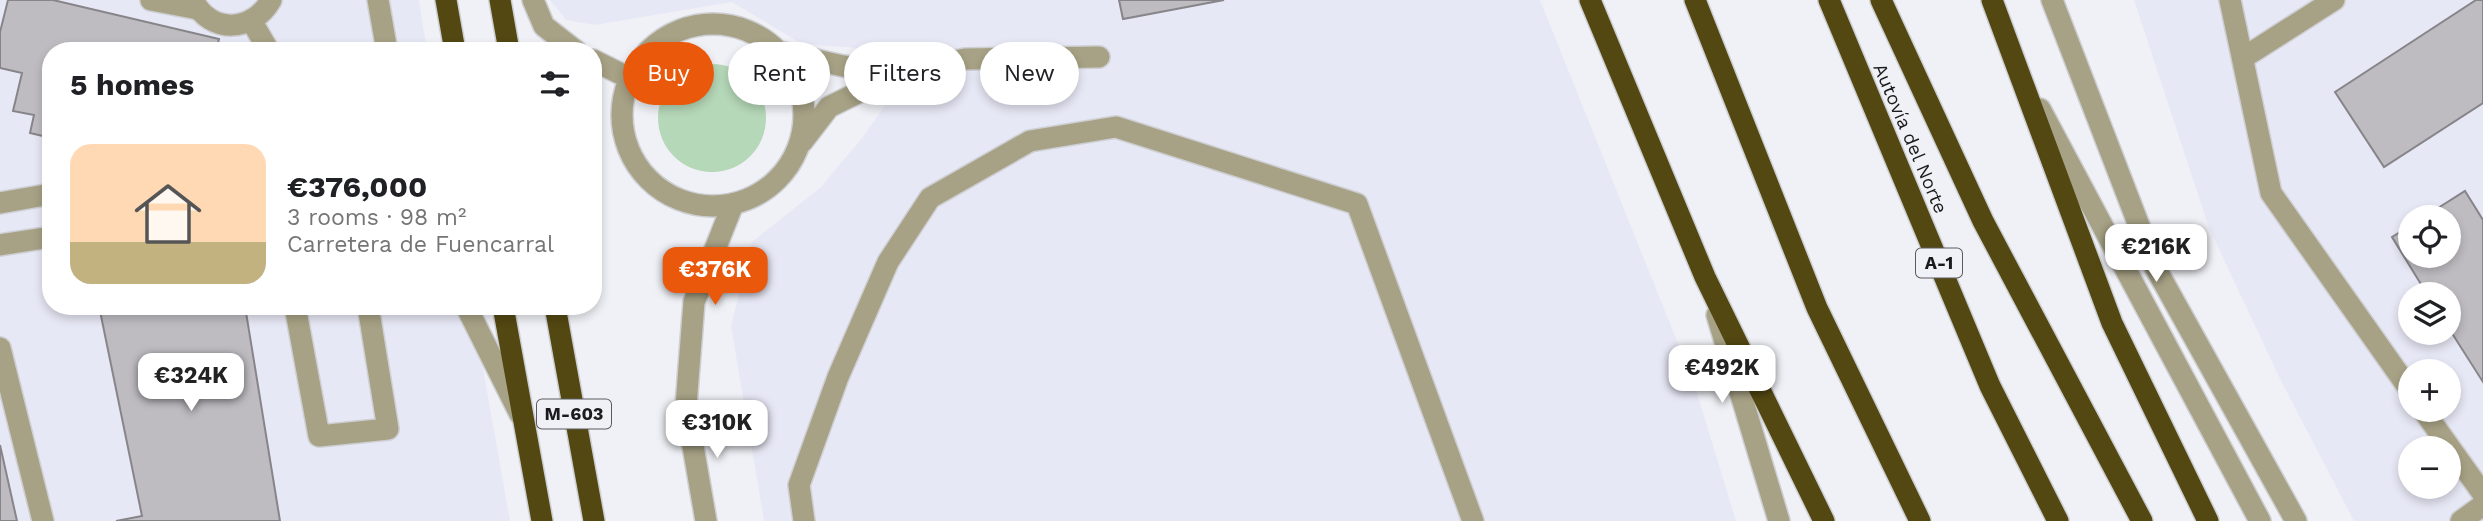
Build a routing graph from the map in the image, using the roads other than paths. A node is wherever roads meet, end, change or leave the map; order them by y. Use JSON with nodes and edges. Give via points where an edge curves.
{"nodes":[{"id":1,"x":151,"y":0,"type":"edge"},
{"id":2,"x":271,"y":0,"type":"edge"},
{"id":3,"x":378,"y":0,"type":"edge"},
{"id":4,"x":446,"y":0,"type":"edge"},
{"id":5,"x":500,"y":0,"type":"edge"},
{"id":6,"x":533,"y":0,"type":"edge"},
{"id":7,"x":1590,"y":0,"type":"edge"},
{"id":8,"x":1695,"y":0,"type":"edge"},
{"id":9,"x":1829,"y":0,"type":"edge"},
{"id":10,"x":1881,"y":0,"type":"edge"},
{"id":11,"x":1992,"y":0,"type":"edge"},
{"id":12,"x":2052,"y":0,"type":"edge"},
{"id":13,"x":2230,"y":0,"type":"edge"},
{"id":14,"x":2334,"y":0,"type":"edge"},
{"id":15,"x":195,"y":5,"type":"edge"},
{"id":16,"x":252,"y":22,"type":"junction"},
{"id":17,"x":264,"y":42,"type":"edge"},
{"id":18,"x":385,"y":42,"type":"edge"},
{"id":19,"x":454,"y":42,"type":"edge"},
{"id":20,"x":507,"y":42,"type":"edge"},
{"id":21,"x":564,"y":42,"type":"edge"},
{"id":22,"x":656,"y":42,"type":"edge"},
{"id":23,"x":767,"y":42,"type":"edge"},
{"id":24,"x":1099,"y":57,"type":"dead end"},
{"id":25,"x":2242,"y":58,"type":"junction"},
{"id":26,"x":966,"y":59,"type":"edge"},
{"id":27,"x":602,"y":64,"type":"edge"},
{"id":28,"x":2018,"y":66,"type":"junction"},
{"id":29,"x":623,"y":75,"type":"edge"},
{"id":30,"x":623,"y":98,"type":"edge"},
{"id":31,"x":844,"y":100,"type":"edge"},
{"id":32,"x":803,"y":105,"type":"edge"},
{"id":33,"x":800,"y":144,"type":"junction"},
{"id":34,"x":42,"y":196,"type":"edge"},
{"id":35,"x":0,"y":203,"type":"edge"},
{"id":36,"x":733,"y":205,"type":"junction"},
{"id":37,"x":42,"y":238,"type":"edge"},
{"id":38,"x":0,"y":245,"type":"edge"},
{"id":39,"x":1705,"y":276,"type":"junction"},
{"id":40,"x":297,"y":315,"type":"edge"},
{"id":41,"x":369,"y":315,"type":"edge"},
{"id":42,"x":471,"y":315,"type":"edge"},
{"id":43,"x":505,"y":315,"type":"edge"},
{"id":44,"x":557,"y":315,"type":"edge"},
{"id":45,"x":0,"y":348,"type":"edge"},
{"id":46,"x":2398,"y":373,"type":"edge"},
{"id":47,"x":2431,"y":422,"type":"edge"},
{"id":48,"x":525,"y":423,"type":"junction"},
{"id":49,"x":2483,"y":495,"type":"edge"},
{"id":50,"x":2483,"y":506,"type":"edge"},
{"id":51,"x":43,"y":521,"type":"edge"},
{"id":52,"x":541,"y":521,"type":"edge"},
{"id":53,"x":594,"y":521,"type":"edge"},
{"id":54,"x":706,"y":521,"type":"edge"},
{"id":55,"x":804,"y":521,"type":"edge"},
{"id":56,"x":1473,"y":521,"type":"edge"},
{"id":57,"x":1780,"y":521,"type":"edge"},
{"id":58,"x":1824,"y":521,"type":"edge"},
{"id":59,"x":1920,"y":521,"type":"edge"},
{"id":60,"x":2058,"y":521,"type":"edge"},
{"id":61,"x":2142,"y":521,"type":"edge"},
{"id":62,"x":2208,"y":521,"type":"edge"},
{"id":63,"x":2260,"y":521,"type":"edge"},
{"id":64,"x":2296,"y":521,"type":"edge"},
{"id":65,"x":2461,"y":521,"type":"edge"}],
"edges":[{"from":1,"to":15,"type":"street"},
{"from":2,"to":16,"type":"street"},
{"from":3,"to":18,"type":"street"},
{"from":4,"to":19,"type":"highway"},
{"from":5,"to":20,"type":"highway"},
{"from":6,"to":21,"type":"street","via":[[544,26]]},
{"from":7,"to":39,"type":"highway"},
{"from":8,"to":59,"type":"highway","via":[[1817,308]]},
{"from":9,"to":60,"type":"highway","name":"Autovía del Norte","number":"A-1","via":[[1990,386]]},
{"from":10,"to":61,"type":"highway","via":[[1983,222]]},
{"from":11,"to":28,"type":"highway"},
{"from":12,"to":64,"type":"street","via":[[2155,267]]},
{"from":13,"to":25,"type":"street"},
{"from":14,"to":25,"type":"street"},
{"from":15,"to":16,"type":"street","via":[[216,23],[240,26]]},
{"from":16,"to":17,"type":"street"},
{"from":22,"to":23,"type":"street","via":[[705,23],[733,25]]},
{"from":24,"to":26,"type":"street"},
{"from":25,"to":46,"type":"street","via":[[2271,193]]},
{"from":27,"to":29,"type":"street"},
{"from":28,"to":62,"type":"highway","via":[[2112,323]]},
{"from":28,"to":63,"type":"street"},
{"from":30,"to":36,"type":"street","via":[[621,125],[627,149],[638,170],[655,187],[676,199],[713,207]]},
{"from":31,"to":33,"type":"street","via":[[829,107]]},
{"from":32,"to":33,"type":"street"},
{"from":33,"to":36,"type":"street","via":[[787,169],[769,187]]},
{"from":34,"to":35,"type":"street"},
{"from":36,"to":54,"type":"street","via":[[694,302],[686,406]]},
{"from":37,"to":38,"type":"street"},
{"from":39,"to":57,"type":"street"},
{"from":39,"to":58,"type":"highway"},
{"from":40,"to":41,"type":"street","via":[[319,436],[388,429]]},
{"from":42,"to":48,"type":"street"},
{"from":43,"to":48,"type":"highway","number":"M-603"},
{"from":44,"to":53,"type":"highway","number":"M-603"},
{"from":45,"to":51,"type":"street"},
{"from":47,"to":49,"type":"street"},
{"from":48,"to":52,"type":"highway","number":"M-603"},
{"from":50,"to":65,"type":"street"},
{"from":55,"to":56,"type":"street","via":[[799,485],[838,377],[888,262],[930,198],[1030,141],[1116,127],[1357,204]]}]}
